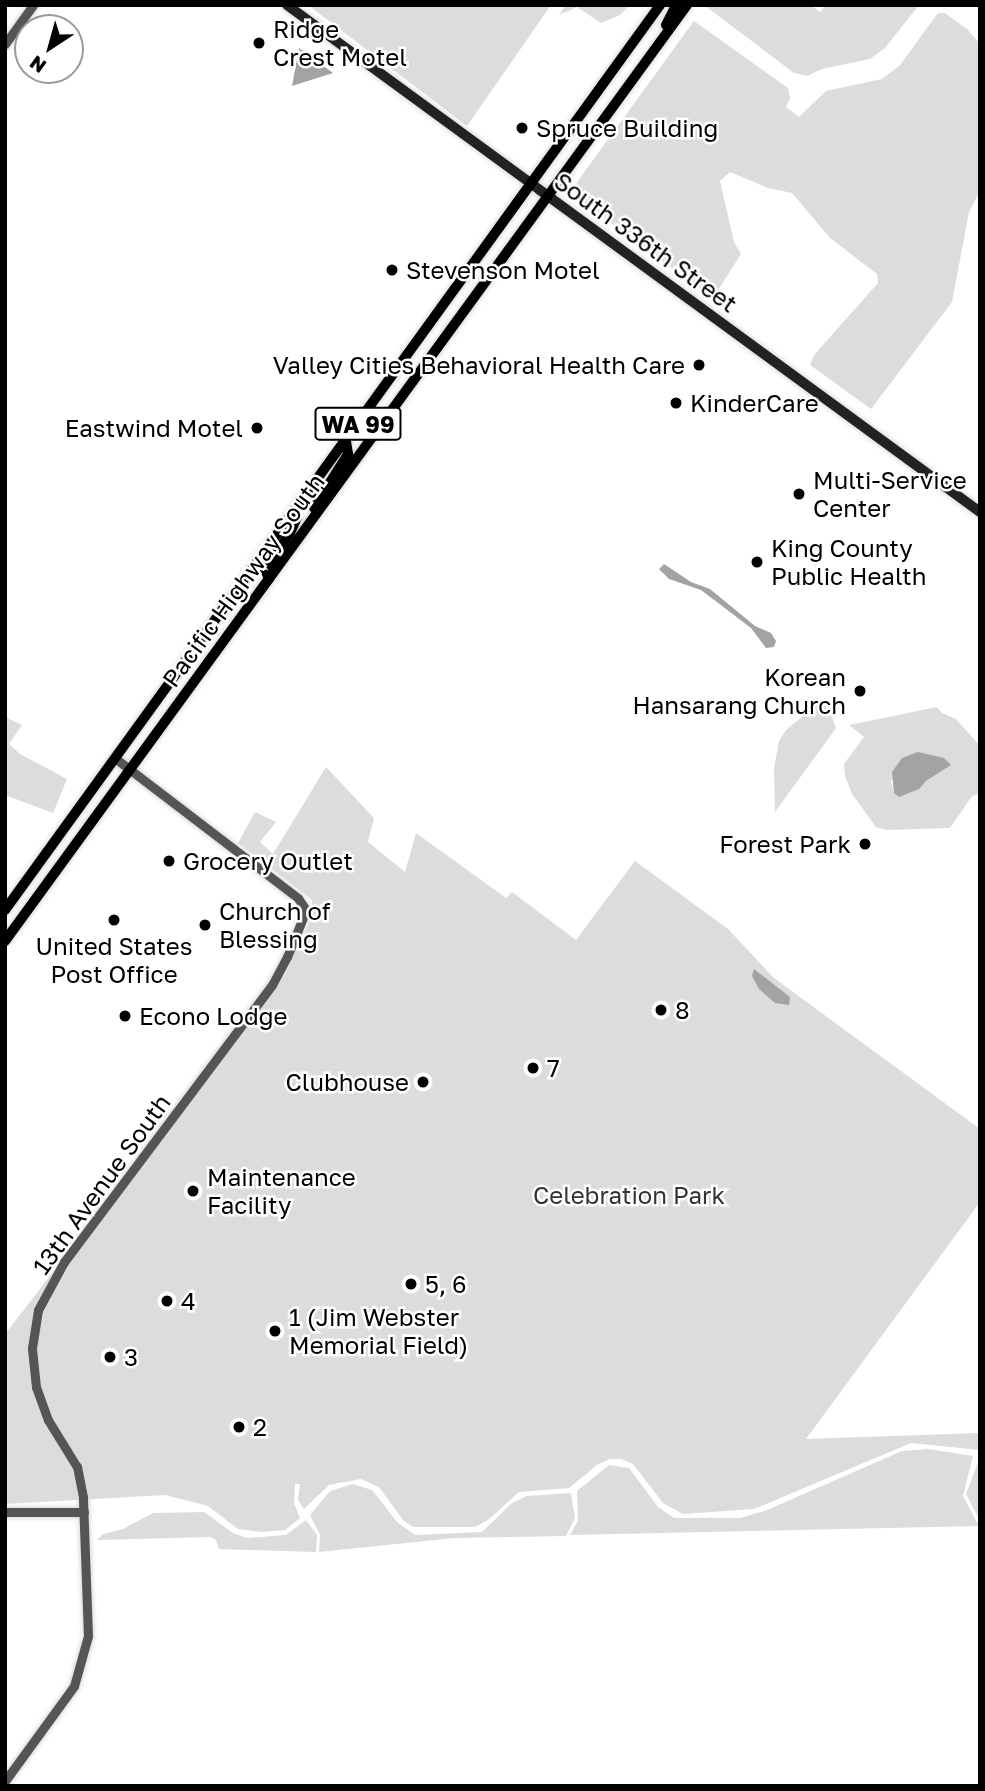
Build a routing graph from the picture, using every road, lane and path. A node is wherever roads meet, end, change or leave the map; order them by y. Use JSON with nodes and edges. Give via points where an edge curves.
{"nodes":[{"id":1,"x":33,"y":5,"type":"edge"},
{"id":2,"x":287,"y":5,"type":"edge"},
{"id":3,"x":660,"y":5,"type":"edge"},
{"id":4,"x":676,"y":5,"type":"edge"},
{"id":5,"x":687,"y":5,"type":"edge"},
{"id":6,"x":5,"y":44,"type":"edge"},
{"id":7,"x":656,"y":47,"type":"junction"},
{"id":8,"x":529,"y":183,"type":"junction"},
{"id":9,"x":547,"y":196,"type":"junction"},
{"id":10,"x":346,"y":441,"type":"junction"},
{"id":11,"x":305,"y":498,"type":"junction"},
{"id":12,"x":980,"y":512,"type":"edge"},
{"id":13,"x":303,"y":533,"type":"junction"},
{"id":14,"x":269,"y":579,"type":"junction"},
{"id":15,"x":115,"y":758,"type":"junction"},
{"id":16,"x":131,"y":769,"type":"junction"},
{"id":17,"x":5,"y":910,"type":"edge"},
{"id":18,"x":5,"y":941,"type":"edge"},
{"id":19,"x":5,"y":1512,"type":"edge"},
{"id":20,"x":84,"y":1513,"type":"junction"},
{"id":21,"x":5,"y":1782,"type":"edge"}],
"edges":[{"from":1,"to":6,"type":"street"},
{"from":2,"to":8,"type":"main road","name":"South 336th Street"},
{"from":3,"to":8,"type":"main road","name":"Pacific Highway South","number":"WA 99"},
{"from":4,"to":7,"type":"main road"},
{"from":5,"to":7,"type":"main road","name":"Pacific Highway South","number":"WA 99"},
{"from":7,"to":9,"type":"main road","name":"Pacific Highway South","number":"WA 99"},
{"from":8,"to":9,"type":"main road","name":"South 336th Street"},
{"from":8,"to":10,"type":"main road","name":"Pacific Highway South","number":"WA 99"},
{"from":9,"to":12,"type":"main road","name":"South 336th Street"},
{"from":9,"to":13,"type":"main road","name":"Pacific Highway South","number":"WA 99"},
{"from":10,"to":11,"type":"main road","name":"Pacific Highway South","number":"WA 99"},
{"from":10,"to":13,"type":"main road","via":[[348,454]]},
{"from":11,"to":14,"type":"main road","via":[[290,533],[265,569]]},
{"from":11,"to":15,"type":"main road","name":"Pacific Highway South","number":"WA 99"},
{"from":13,"to":14,"type":"main road","name":"Pacific Highway South","number":"WA 99"},
{"from":14,"to":16,"type":"main road","name":"Pacific Highway South","number":"WA 99"},
{"from":15,"to":16,"type":"street"},
{"from":15,"to":17,"type":"main road","name":"Pacific Highway South","number":"WA 99"},
{"from":16,"to":18,"type":"main road","name":"Pacific Highway South","number":"WA 99"},
{"from":16,"to":20,"type":"street","name":"13th Avenue South","via":[[302,901],[305,915],[272,985],[64,1262],[38,1310],[32,1349],[36,1387],[48,1420],[77,1467]]},
{"from":19,"to":20,"type":"street"},
{"from":20,"to":21,"type":"street","name":"13th Avenue South","via":[[88,1623],[81,1670],[64,1702]]}]}
